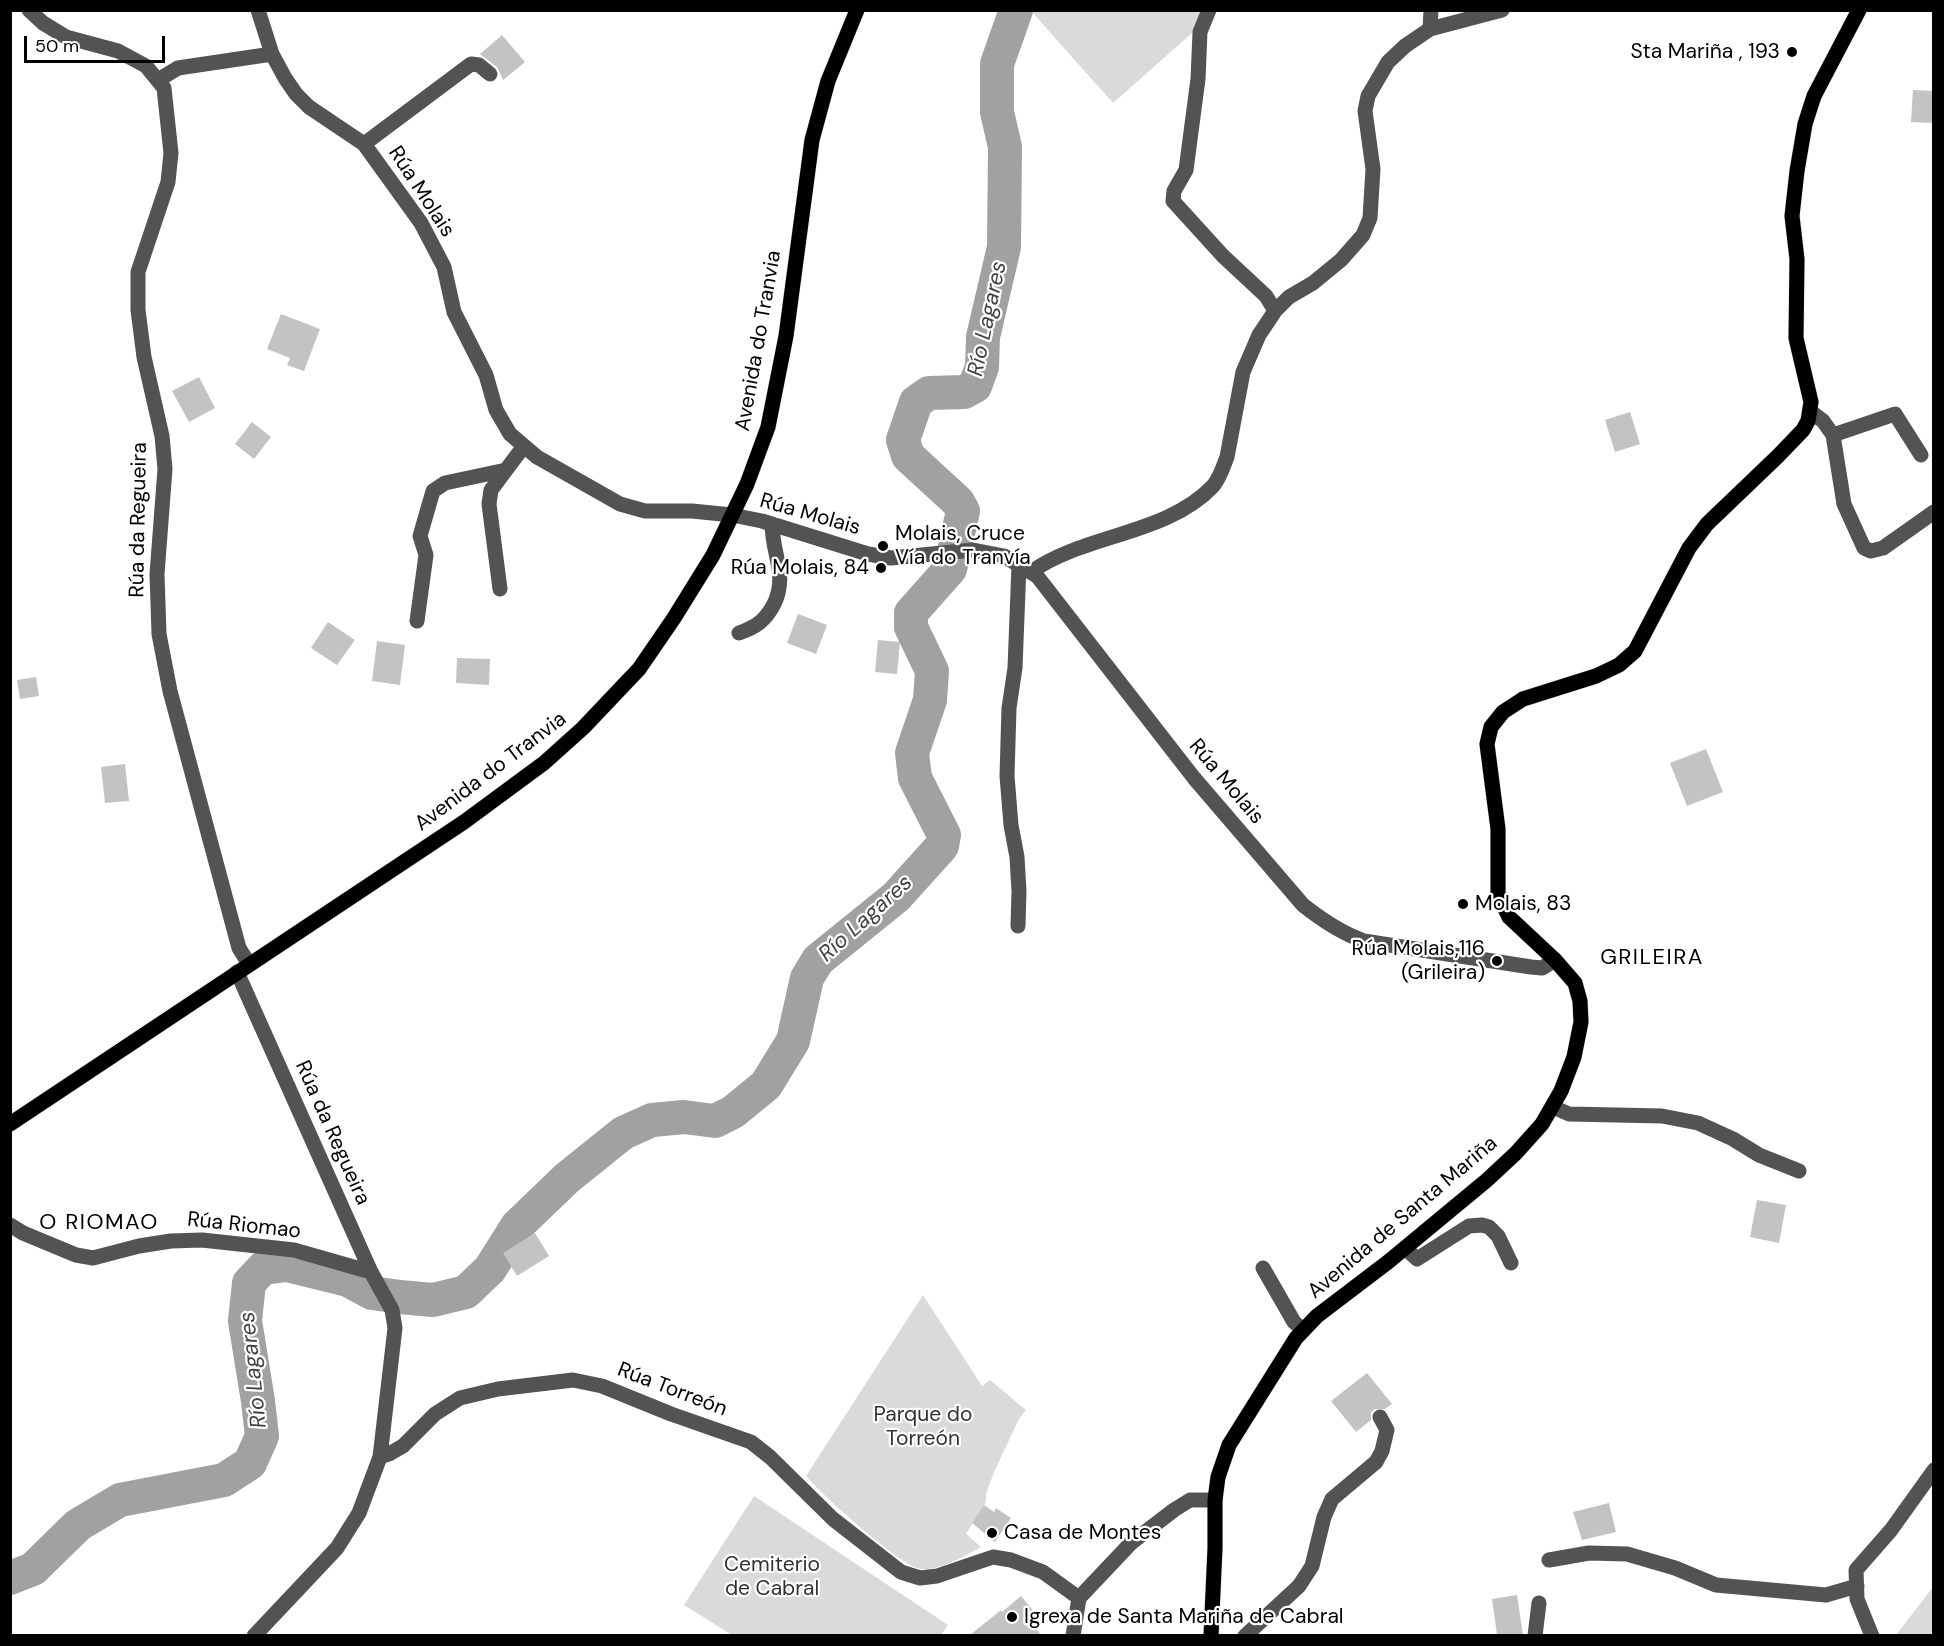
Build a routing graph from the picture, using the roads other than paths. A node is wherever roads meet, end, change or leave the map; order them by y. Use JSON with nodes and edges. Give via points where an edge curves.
{"nodes":[{"id":1,"x":29,"y":10,"type":"edge"},
{"id":2,"x":258,"y":10,"type":"edge"},
{"id":3,"x":857,"y":10,"type":"edge"},
{"id":4,"x":1209,"y":10,"type":"edge"},
{"id":5,"x":1431,"y":10,"type":"edge"},
{"id":6,"x":1502,"y":10,"type":"edge"},
{"id":7,"x":1859,"y":10,"type":"edge"},
{"id":8,"x":1430,"y":29,"type":"junction"},
{"id":9,"x":272,"y":54,"type":"junction"},
{"id":10,"x":490,"y":74,"type":"dead end"},
{"id":11,"x":158,"y":80,"type":"junction"},
{"id":12,"x":364,"y":144,"type":"junction"},
{"id":13,"x":1275,"y":311,"type":"junction"},
{"id":14,"x":1810,"y":411,"type":"junction"},
{"id":15,"x":1833,"y":435,"type":"junction"},
{"id":16,"x":524,"y":446,"type":"junction"},
{"id":17,"x":1921,"y":454,"type":"dead end"},
{"id":18,"x":506,"y":470,"type":"junction"},
{"id":19,"x":1934,"y":512,"type":"edge"},
{"id":20,"x":732,"y":515,"type":"junction"},
{"id":21,"x":772,"y":524,"type":"junction"},
{"id":22,"x":1025,"y":568,"type":"junction"},
{"id":23,"x":500,"y":589,"type":"dead end"},
{"id":24,"x":417,"y":621,"type":"dead end"},
{"id":25,"x":739,"y":633,"type":"dead end"},
{"id":26,"x":1018,"y":926,"type":"dead end"},
{"id":27,"x":1555,"y":960,"type":"junction"},
{"id":28,"x":243,"y":968,"type":"junction"},
{"id":29,"x":1553,"y":1107,"type":"junction"},
{"id":30,"x":10,"y":1124,"type":"edge"},
{"id":31,"x":1799,"y":1171,"type":"dead end"},
{"id":32,"x":10,"y":1225,"type":"edge"},
{"id":33,"x":1405,"y":1248,"type":"junction"},
{"id":34,"x":1511,"y":1263,"type":"dead end"},
{"id":35,"x":1263,"y":1268,"type":"dead end"},
{"id":36,"x":371,"y":1272,"type":"junction"},
{"id":37,"x":1303,"y":1330,"type":"junction"},
{"id":38,"x":1380,"y":1417,"type":"dead end"},
{"id":39,"x":380,"y":1457,"type":"junction"},
{"id":40,"x":1934,"y":1470,"type":"edge"},
{"id":41,"x":1215,"y":1500,"type":"junction"},
{"id":42,"x":1549,"y":1560,"type":"dead end"},
{"id":43,"x":1857,"y":1586,"type":"junction"},
{"id":44,"x":1079,"y":1598,"type":"junction"},
{"id":45,"x":1539,"y":1603,"type":"dead end"},
{"id":46,"x":254,"y":1635,"type":"edge"},
{"id":47,"x":1073,"y":1635,"type":"edge"},
{"id":48,"x":1211,"y":1635,"type":"edge"},
{"id":49,"x":1245,"y":1635,"type":"edge"},
{"id":50,"x":1535,"y":1635,"type":"edge"},
{"id":51,"x":1872,"y":1635,"type":"edge"}],
"edges":[{"from":1,"to":11,"type":"street","via":[[66,37],[118,51],[146,66]]},
{"from":2,"to":9,"type":"street","name":"Rúa Molais"},
{"from":3,"to":20,"type":"main road","name":"Avenida do Tranvia","via":[[828,81],[812,140],[786,336],[768,427]]},
{"from":4,"to":13,"type":"street","via":[[1200,33],[1186,170],[1173,201],[1266,296]]},
{"from":5,"to":8,"type":"street"},
{"from":6,"to":8,"type":"street"},
{"from":7,"to":14,"type":"main road","via":[[1814,96],[1797,171],[1792,216],[1797,259],[1796,338]]},
{"from":8,"to":13,"type":"street","via":[[1388,63],[1368,96],[1365,111],[1373,169],[1370,218],[1363,235],[1341,260]]},
{"from":9,"to":11,"type":"street","via":[[178,68]]},
{"from":9,"to":12,"type":"street","name":"Rúa Molais","via":[[302,100]]},
{"from":10,"to":12,"type":"street","via":[[471,64]]},
{"from":11,"to":28,"type":"street","name":"Rúa da Regueira","via":[[164,88],[171,153],[168,182],[138,272],[138,310],[165,469],[157,574],[159,634],[170,691]]},
{"from":12,"to":16,"type":"street","name":"Rúa Molais","via":[[421,223],[444,267],[454,312],[486,375],[496,410],[510,434]]},
{"from":13,"to":22,"type":"street","via":[[1259,335],[1243,372],[1227,458],[1214,485],[1185,507],[1141,529]]},
{"from":14,"to":15,"type":"street"},
{"from":14,"to":27,"type":"main road","name":"Avenida de Santa Mariña","via":[[1803,430],[1707,524],[1689,548],[1635,651],[1619,665],[1596,676],[1523,699],[1503,712],[1491,727],[1487,744],[1498,830],[1498,894],[1509,917]]},
{"from":15,"to":17,"type":"street","via":[[1895,414]]},
{"from":15,"to":19,"type":"street","via":[[1844,504],[1864,548],[1883,548]]},
{"from":16,"to":18,"type":"street"},
{"from":16,"to":20,"type":"street","name":"Rúa Molais","via":[[537,458],[620,504],[645,511]]},
{"from":18,"to":23,"type":"street","via":[[491,490],[489,504]]},
{"from":18,"to":24,"type":"street","via":[[446,483],[434,491],[420,536],[426,555]]},
{"from":20,"to":21,"type":"street","name":"Rúa Molais"},
{"from":20,"to":28,"type":"main road","name":"Avenida do Tranvia","via":[[663,635],[639,669],[583,728],[544,763],[464,822]]},
{"from":21,"to":22,"type":"street","name":"Rúa Molais","via":[[868,554],[891,558],[973,550],[1004,556]]},
{"from":21,"to":25,"type":"street","via":[[779,593],[761,623]]},
{"from":22,"to":26,"type":"street","via":[[1009,708],[1007,776],[1017,857]]},
{"from":22,"to":27,"type":"street","name":"Rúa Molais","via":[[1037,576],[1202,787],[1303,905],[1324,921],[1364,941],[1531,967],[1542,968]]},
{"from":27,"to":29,"type":"main road","name":"Avenida de Santa Mariña","via":[[1575,983],[1581,1022],[1574,1057]]},
{"from":28,"to":30,"type":"main road","name":"Avenida do Tranvia"},
{"from":28,"to":36,"type":"street","name":"Rúa da Regueira"},
{"from":29,"to":31,"type":"street","via":[[1569,1114],[1662,1116],[1698,1123]]},
{"from":29,"to":33,"type":"main road","name":"Avenida de Santa Mariña","via":[[1494,1173]]},
{"from":32,"to":36,"type":"street","name":"Rúa Riomao","via":[[76,1255],[93,1258],[139,1246],[202,1240],[294,1250]]},
{"from":33,"to":34,"type":"street","via":[[1417,1259],[1469,1226],[1482,1225],[1498,1236]]},
{"from":33,"to":37,"type":"main road","name":"Avenida de Santa Mariña"},
{"from":35,"to":37,"type":"street","via":[[1294,1322]]},
{"from":36,"to":39,"type":"street","name":"Rúa da Regueira","via":[[392,1310],[395,1328]]},
{"from":37,"to":41,"type":"main road","name":"Avenida de Santa Mariña","via":[[1229,1445]]},
{"from":38,"to":49,"type":"street","via":[[1387,1430],[1382,1451],[1376,1462],[1332,1499],[1312,1566],[1299,1586]]},
{"from":39,"to":44,"type":"street","name":"Rúa Torreón","via":[[403,1446],[435,1414],[459,1398],[573,1380],[602,1386],[751,1442],[833,1519],[901,1572],[920,1578],[937,1576],[993,1557],[1043,1572]]},
{"from":39,"to":46,"type":"street","via":[[359,1513],[337,1548]]},
{"from":40,"to":43,"type":"street","via":[[1856,1570]]},
{"from":41,"to":44,"type":"street","via":[[1190,1500],[1174,1510],[1131,1543]]},
{"from":41,"to":48,"type":"main road","name":"Avenida de Santa Mariña"},
{"from":42,"to":43,"type":"street","via":[[1589,1553],[1627,1554],[1716,1585],[1826,1595]]},
{"from":43,"to":51,"type":"street","via":[[1857,1599]]},
{"from":44,"to":47,"type":"street"},
{"from":45,"to":50,"type":"street"}]}
